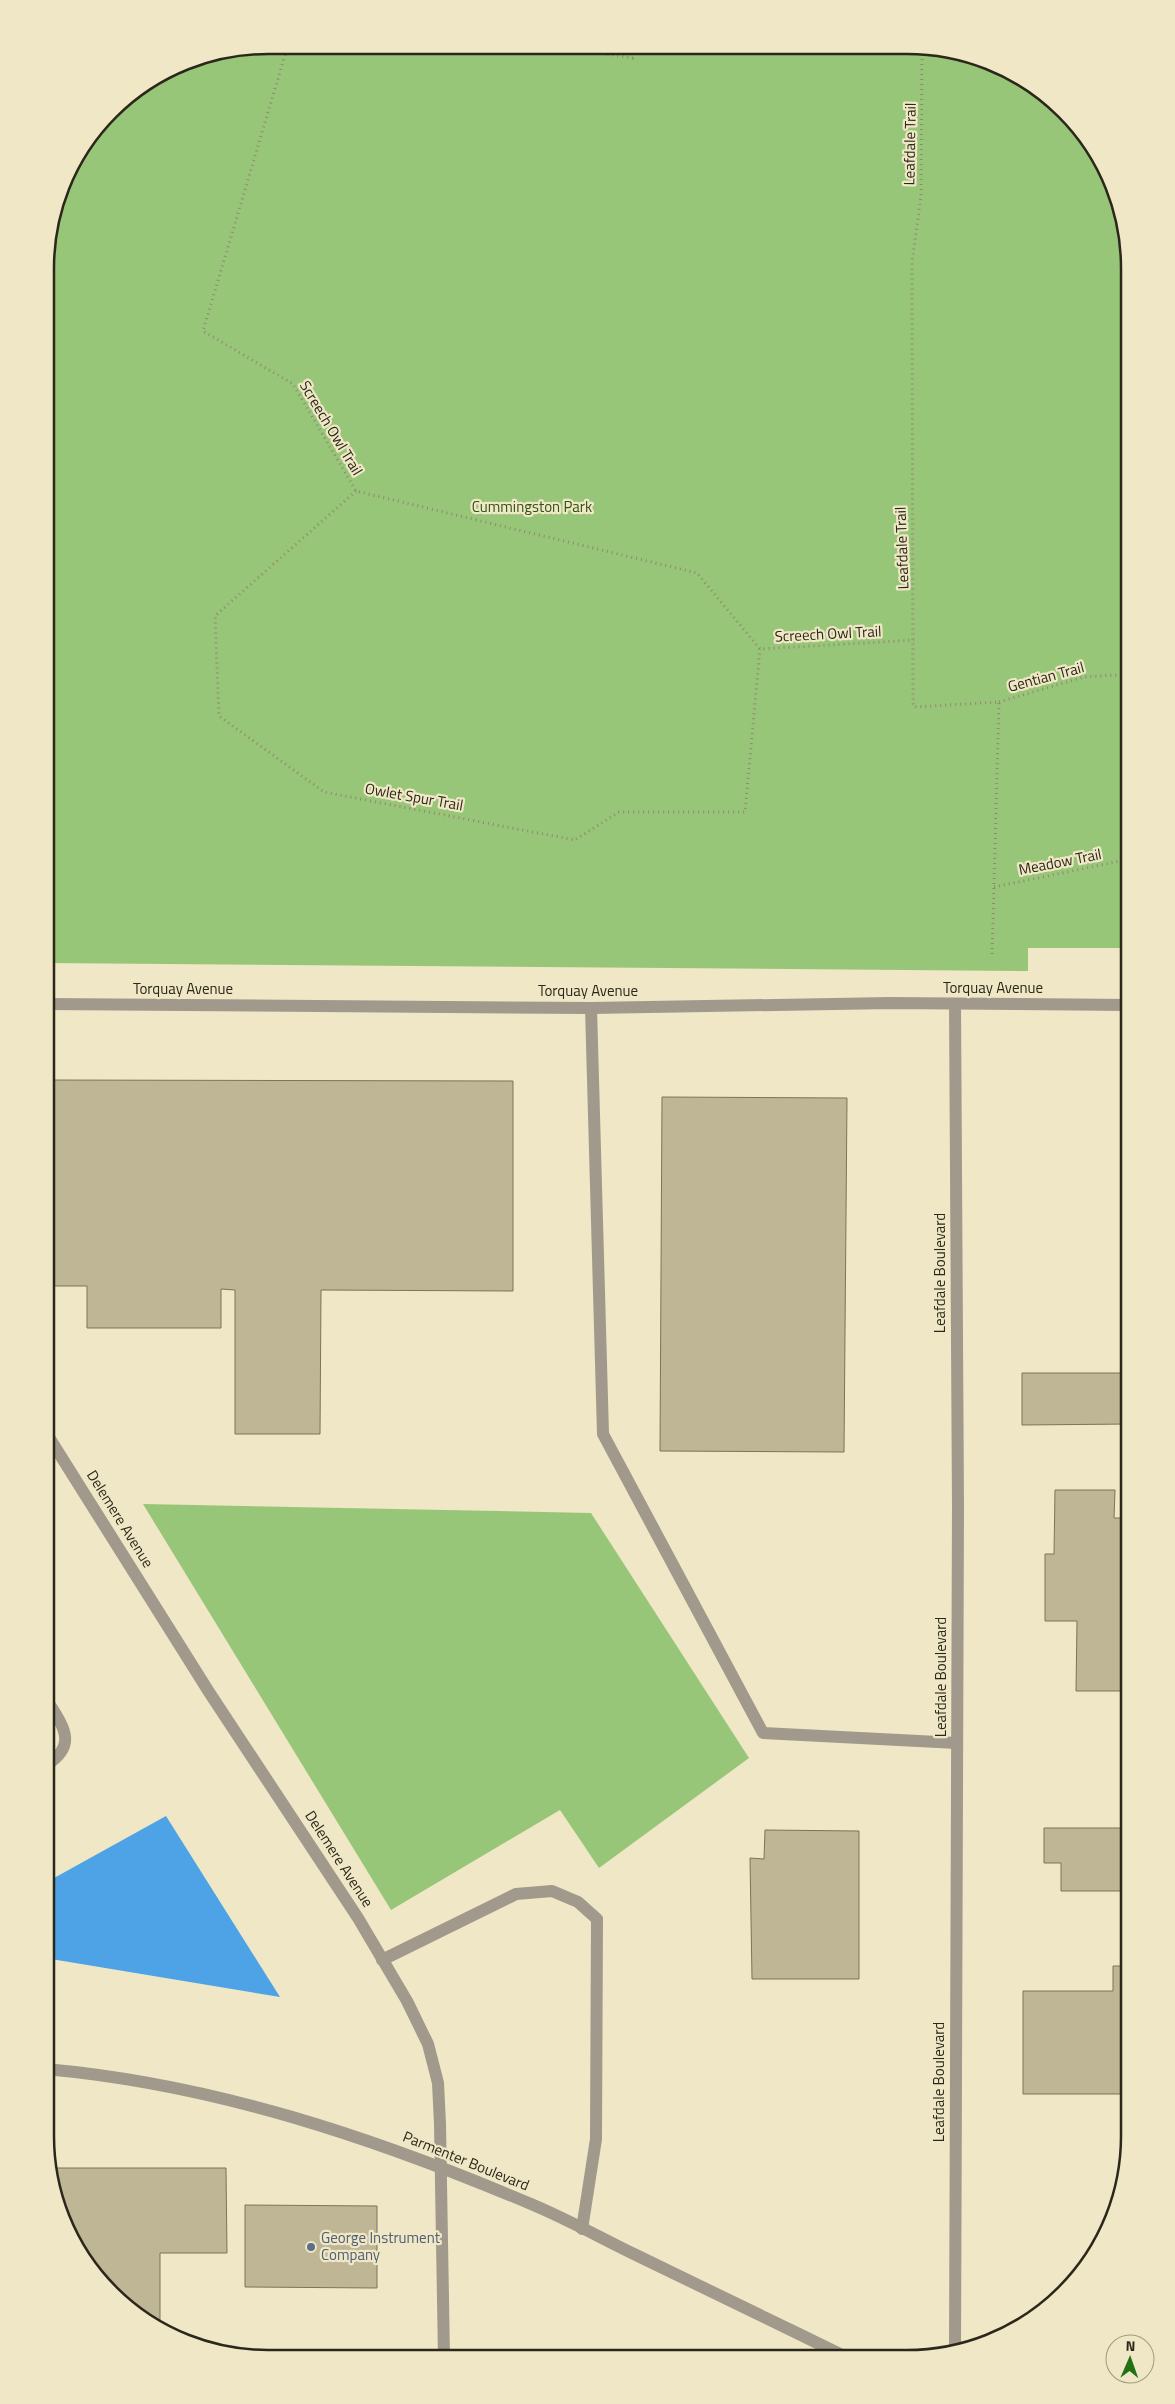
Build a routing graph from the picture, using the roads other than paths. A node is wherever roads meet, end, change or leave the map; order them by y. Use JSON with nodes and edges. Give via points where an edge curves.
{"nodes":[{"id":1,"x":54,"y":1004,"type":"edge"},
{"id":2,"x":955,"y":1004,"type":"junction"},
{"id":3,"x":1121,"y":1005,"type":"edge"},
{"id":4,"x":591,"y":1008,"type":"junction"},
{"id":5,"x":54,"y":1445,"type":"edge"},
{"id":6,"x":54,"y":1712,"type":"edge"},
{"id":7,"x":957,"y":1743,"type":"junction"},
{"id":8,"x":54,"y":1761,"type":"edge"},
{"id":9,"x":382,"y":1960,"type":"junction"},
{"id":10,"x":54,"y":2070,"type":"edge"},
{"id":11,"x":441,"y":2167,"type":"junction"},
{"id":12,"x":582,"y":2229,"type":"junction"},
{"id":13,"x":954,"y":2345,"type":"edge"},
{"id":14,"x":444,"y":2350,"type":"edge"},
{"id":15,"x":831,"y":2350,"type":"edge"}],
"edges":[{"from":1,"to":4,"type":"street","name":"Torquay Avenue"},
{"from":2,"to":3,"type":"street","name":"Torquay Avenue"},
{"from":2,"to":4,"type":"street","name":"Torquay Avenue"},
{"from":2,"to":7,"type":"street","name":"Leafdale Boulevard"},
{"from":4,"to":7,"type":"street","via":[[603,1434],[763,1733]]},
{"from":5,"to":9,"type":"street","name":"Delemere Avenue"},
{"from":6,"to":8,"type":"street","via":[[65,1731],[64,1748]]},
{"from":7,"to":13,"type":"street","name":"Leafdale Boulevard"},
{"from":9,"to":11,"type":"street","name":"Delemere Avenue","via":[[407,2000],[428,2044],[438,2083]]},
{"from":9,"to":12,"type":"street","via":[[516,1894],[552,1891],[578,1902],[596,1919],[596,2139]]},
{"from":10,"to":11,"type":"street","name":"Parmenter Boulevard","via":[[88,2072],[217,2096],[345,2132]]},
{"from":11,"to":12,"type":"street","name":"Parmenter Boulevard","via":[[532,2204]]},
{"from":11,"to":14,"type":"street","name":"Delemere Avenue"},
{"from":12,"to":15,"type":"street","name":"Parmenter Boulevard"}]}
